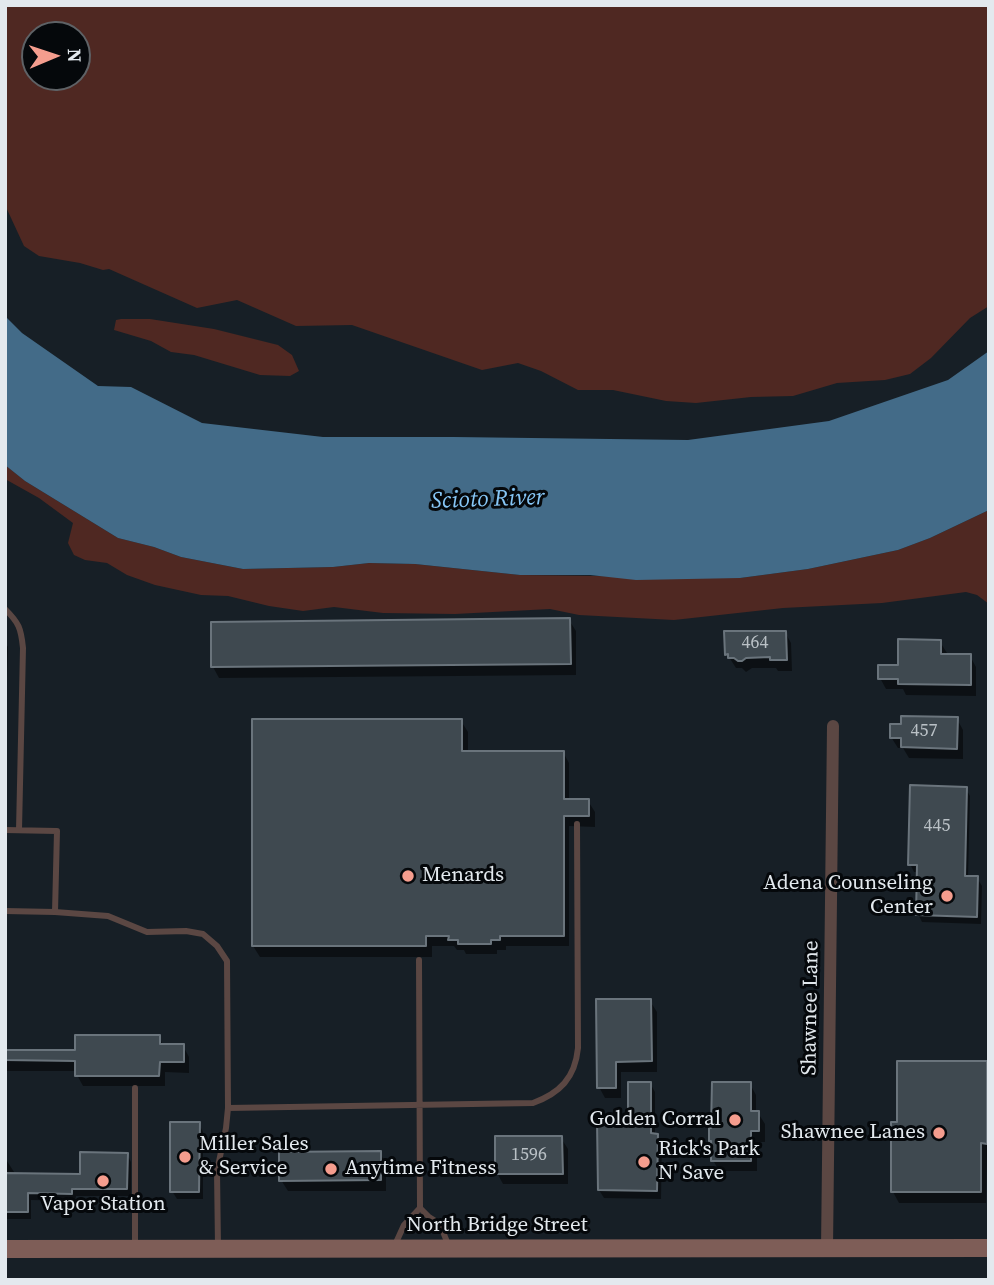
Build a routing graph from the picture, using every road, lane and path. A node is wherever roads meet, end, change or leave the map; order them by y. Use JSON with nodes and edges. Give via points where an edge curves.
{"nodes":[{"id":1,"x":5,"y":609,"type":"edge"},
{"id":2,"x":834,"y":726,"type":"dead end"},
{"id":3,"x":577,"y":824,"type":"dead end"},
{"id":4,"x":5,"y":830,"type":"edge"},
{"id":5,"x":19,"y":830,"type":"junction"},
{"id":6,"x":5,"y":911,"type":"edge"},
{"id":7,"x":55,"y":912,"type":"junction"},
{"id":8,"x":419,"y":960,"type":"dead end"},
{"id":9,"x":135,"y":1088,"type":"dead end"},
{"id":10,"x":419,"y":1105,"type":"junction"},
{"id":11,"x":228,"y":1108,"type":"junction"},
{"id":12,"x":420,"y":1208,"type":"junction"},
{"id":13,"x":218,"y":1248,"type":"junction"},
{"id":14,"x":827,"y":1248,"type":"junction"},
{"id":15,"x":989,"y":1248,"type":"edge"},
{"id":16,"x":5,"y":1249,"type":"edge"},
{"id":17,"x":135,"y":1249,"type":"junction"},
{"id":18,"x":393,"y":1249,"type":"junction"},
{"id":19,"x":450,"y":1249,"type":"junction"}],
"edges":[{"from":1,"to":5,"type":"lane","via":[[17,621],[23,648]]},
{"from":2,"to":14,"type":"street","name":"Shawnee Lane"},
{"from":3,"to":10,"type":"lane","via":[[578,1048],[571,1075],[548,1098],[533,1103]]},
{"from":4,"to":5,"type":"lane"},
{"from":5,"to":7,"type":"lane","via":[[57,831]]},
{"from":6,"to":7,"type":"lane"},
{"from":7,"to":11,"type":"lane","via":[[108,916],[147,932],[203,934],[217,946],[227,961]]},
{"from":8,"to":10,"type":"lane"},
{"from":9,"to":17,"type":"lane"},
{"from":10,"to":11,"type":"lane"},
{"from":10,"to":12,"type":"lane"},
{"from":11,"to":13,"type":"lane","via":[[217,1171]]},
{"from":12,"to":18,"type":"lane","via":[[404,1225]]},
{"from":12,"to":19,"type":"lane","via":[[440,1224]]},
{"from":13,"to":17,"type":"main road","name":"North Bridge Street"},
{"from":13,"to":18,"type":"main road","name":"North Bridge Street"},
{"from":14,"to":15,"type":"main road","name":"North Bridge Street"},
{"from":14,"to":19,"type":"main road","name":"North Bridge Street"},
{"from":16,"to":17,"type":"main road","name":"North Bridge Street"},
{"from":18,"to":19,"type":"main road","name":"North Bridge Street"}]}
